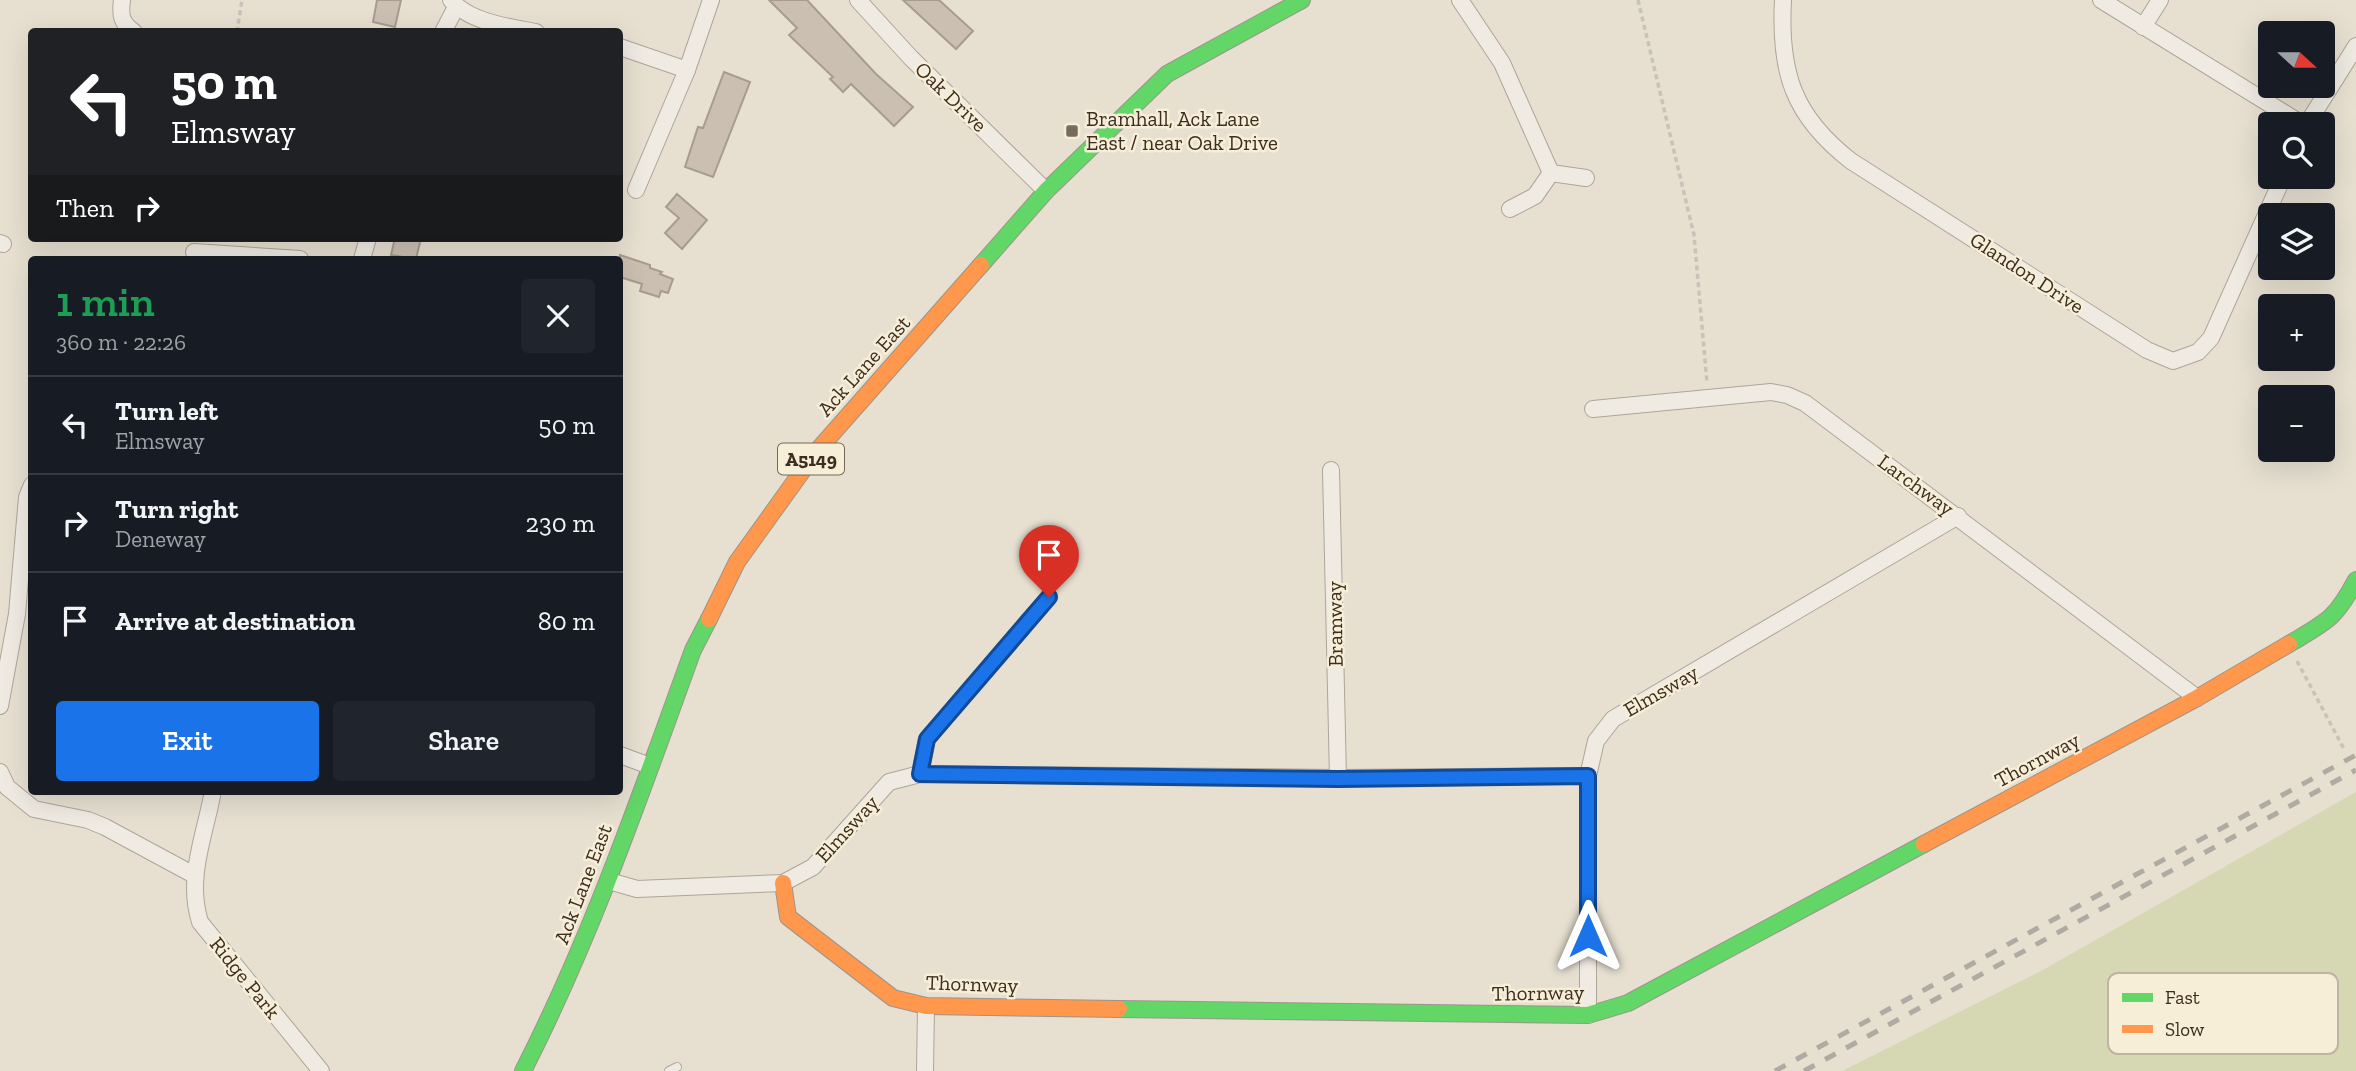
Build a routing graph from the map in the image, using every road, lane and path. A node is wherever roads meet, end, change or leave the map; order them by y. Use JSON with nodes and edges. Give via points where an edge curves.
{"nodes":[{"id":1,"x":122,"y":0,"type":"edge"},
{"id":2,"x":242,"y":0,"type":"edge"},
{"id":3,"x":711,"y":0,"type":"edge"},
{"id":4,"x":858,"y":0,"type":"edge"},
{"id":5,"x":1302,"y":0,"type":"edge"},
{"id":6,"x":1460,"y":0,"type":"edge"},
{"id":7,"x":1638,"y":0,"type":"edge"},
{"id":8,"x":1783,"y":0,"type":"edge"},
{"id":9,"x":2101,"y":0,"type":"edge"},
{"id":10,"x":2160,"y":0,"type":"edge"},
{"id":11,"x":454,"y":4,"type":"edge"},
{"id":12,"x":2143,"y":27,"type":"junction"},
{"id":13,"x":125,"y":28,"type":"edge"},
{"id":14,"x":238,"y":28,"type":"edge"},
{"id":15,"x":445,"y":28,"type":"edge"},
{"id":16,"x":516,"y":28,"type":"edge"},
{"id":17,"x":2356,"y":46,"type":"edge"},
{"id":18,"x":623,"y":48,"type":"edge"},
{"id":19,"x":687,"y":70,"type":"junction"},
{"id":20,"x":2285,"y":112,"type":"edge"},
{"id":21,"x":2313,"y":112,"type":"edge"},
{"id":22,"x":1551,"y":173,"type":"junction"},
{"id":23,"x":1586,"y":178,"type":"dead end"},
{"id":24,"x":2278,"y":189,"type":"edge"},
{"id":25,"x":636,"y":190,"type":"dead end"},
{"id":26,"x":1046,"y":191,"type":"junction"},
{"id":27,"x":1510,"y":209,"type":"dead end"},
{"id":28,"x":194,"y":252,"type":"dead end"},
{"id":29,"x":255,"y":256,"type":"edge"},
{"id":30,"x":1709,"y":398,"type":"junction"},
{"id":31,"x":1593,"y":409,"type":"dead end"},
{"id":32,"x":1331,"y":470,"type":"dead end"},
{"id":33,"x":28,"y":495,"type":"edge"},
{"id":34,"x":1958,"y":516,"type":"junction"},
{"id":35,"x":2356,"y":580,"type":"edge"},
{"id":36,"x":1049,"y":597,"type":"dead end"},
{"id":37,"x":2288,"y":643,"type":"junction"},
{"id":38,"x":2197,"y":698,"type":"junction"},
{"id":39,"x":0,"y":706,"type":"edge"},
{"id":40,"x":2344,"y":749,"type":"dead end"},
{"id":41,"x":623,"y":756,"type":"edge"},
{"id":42,"x":650,"y":766,"type":"junction"},
{"id":43,"x":0,"y":772,"type":"edge"},
{"id":44,"x":920,"y":774,"type":"junction"},
{"id":45,"x":1588,"y":776,"type":"junction"},
{"id":46,"x":1338,"y":779,"type":"junction"},
{"id":47,"x":213,"y":795,"type":"edge"},
{"id":48,"x":194,"y":875,"type":"junction"},
{"id":49,"x":609,"y":881,"type":"junction"},
{"id":50,"x":783,"y":883,"type":"junction"},
{"id":51,"x":926,"y":1006,"type":"junction"},
{"id":52,"x":1588,"y":1015,"type":"junction"},
{"id":53,"x":321,"y":1071,"type":"edge"},
{"id":54,"x":523,"y":1071,"type":"edge"},
{"id":55,"x":925,"y":1071,"type":"edge"}],
"edges":[{"from":1,"to":13,"type":"street","via":[[120,15]]},
{"from":2,"to":14,"type":"path"},
{"from":3,"to":19,"type":"street"},
{"from":4,"to":26,"type":"street","name":"Oak Drive"},
{"from":5,"to":26,"type":"street","name":"Ack Lane East","number":"A5149","via":[[1167,74]]},
{"from":6,"to":22,"type":"street","via":[[1502,63]]},
{"from":7,"to":30,"type":"path","via":[[1694,235]]},
{"from":8,"to":24,"type":"street","name":"Glandon Drive","via":[[1785,69],[1822,139],[2147,350],[2173,361],[2198,352],[2211,338]]},
{"from":9,"to":12,"type":"street"},
{"from":10,"to":12,"type":"street"},
{"from":11,"to":15,"type":"street"},
{"from":11,"to":16,"type":"street"},
{"from":12,"to":20,"type":"street"},
{"from":17,"to":21,"type":"street"},
{"from":18,"to":19,"type":"street"},
{"from":19,"to":25,"type":"street"},
{"from":22,"to":23,"type":"street"},
{"from":22,"to":27,"type":"street","via":[[1535,196]]},
{"from":26,"to":42,"type":"street","name":"Ack Lane East","number":"A5149","via":[[816,452],[764,522],[712,609]]},
{"from":28,"to":29,"type":"street"},
{"from":30,"to":31,"type":"street","name":"Larchway"},
{"from":30,"to":34,"type":"street","name":"Larchway","via":[[1771,392],[1805,403]]},
{"from":32,"to":46,"type":"street","name":"Bramway"},
{"from":33,"to":39,"type":"street","via":[[17,614]]},
{"from":34,"to":38,"type":"street","name":"Larchway"},
{"from":34,"to":45,"type":"street","name":"Elmsway","via":[[1613,719],[1596,741]]},
{"from":35,"to":37,"type":"street","name":"Thornway","via":[[2335,614]]},
{"from":36,"to":44,"type":"street","via":[[927,739]]},
{"from":37,"to":38,"type":"street","name":"Thornway"},
{"from":37,"to":40,"type":"path"},
{"from":38,"to":52,"type":"street","name":"Thornway","via":[[1628,1003]]},
{"from":41,"to":42,"type":"street"},
{"from":42,"to":49,"type":"street","name":"Ack Lane East","number":"A5149"},
{"from":43,"to":48,"type":"street","via":[[6,787],[34,809],[105,827]]},
{"from":44,"to":46,"type":"street","name":"Elmsway"},
{"from":44,"to":50,"type":"street","name":"Elmsway","via":[[889,782],[813,867]]},
{"from":45,"to":46,"type":"street","name":"Elmsway"},
{"from":45,"to":52,"type":"street"},
{"from":47,"to":48,"type":"street","name":"Ridge Park"},
{"from":48,"to":53,"type":"street","name":"Ridge Park","via":[[193,899],[200,922]]},
{"from":49,"to":50,"type":"street","name":"Elmsway","via":[[637,889]]},
{"from":49,"to":54,"type":"street","name":"Ack Lane East","number":"A5149","via":[[560,999]]},
{"from":50,"to":51,"type":"street","name":"Thornway","via":[[788,917],[893,998]]},
{"from":51,"to":52,"type":"street","name":"Thornway"},
{"from":51,"to":55,"type":"street"}]}
